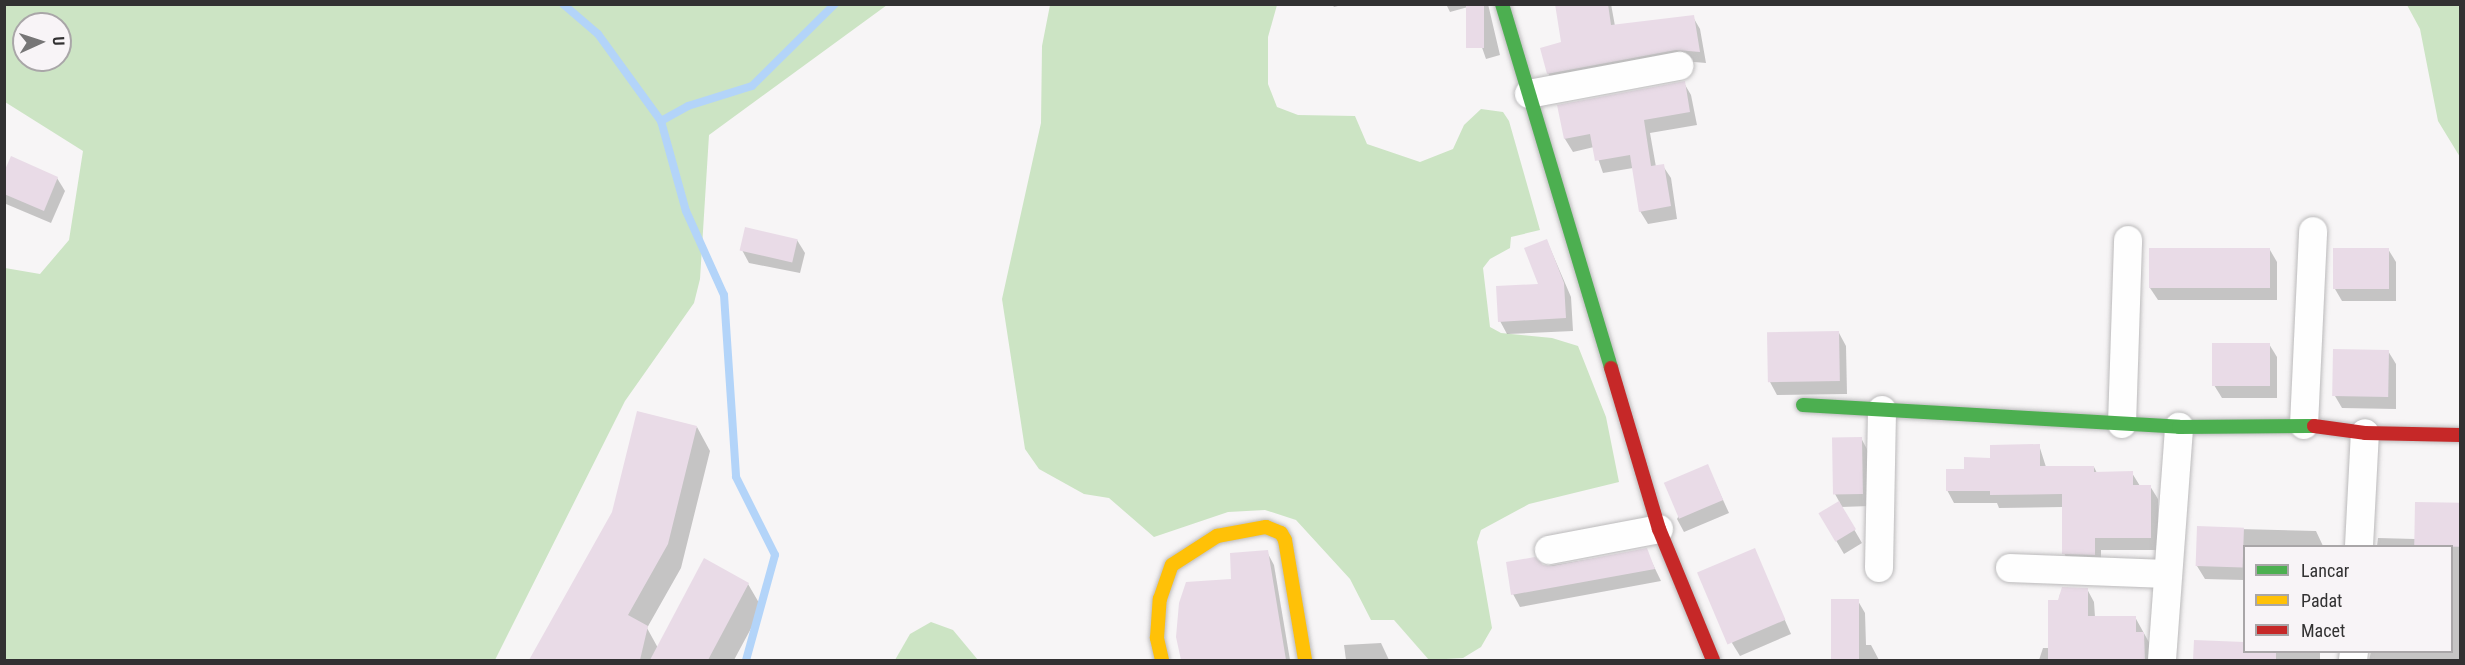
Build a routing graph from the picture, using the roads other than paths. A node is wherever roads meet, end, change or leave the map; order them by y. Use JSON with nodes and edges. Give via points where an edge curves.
{"nodes":[{"id":1,"x":1502,"y":4,"type":"edge"},
{"id":2,"x":1679,"y":66,"type":"dead end"},
{"id":3,"x":1529,"y":94,"type":"junction"},
{"id":4,"x":2313,"y":231,"type":"dead end"},
{"id":5,"x":2128,"y":240,"type":"dead end"},
{"id":6,"x":1803,"y":405,"type":"dead end"},
{"id":7,"x":1882,"y":410,"type":"junction"},
{"id":8,"x":2122,"y":424,"type":"junction"},
{"id":9,"x":2304,"y":425,"type":"junction"},
{"id":10,"x":2179,"y":427,"type":"junction"},
{"id":11,"x":2365,"y":433,"type":"junction"},
{"id":12,"x":2460,"y":435,"type":"edge"},
{"id":13,"x":1659,"y":529,"type":"junction"},
{"id":14,"x":2359,"y":545,"type":"edge"},
{"id":15,"x":1549,"y":550,"type":"dead end"},
{"id":16,"x":1879,"y":567,"type":"dead end"},
{"id":17,"x":2010,"y":568,"type":"dead end"},
{"id":18,"x":2166,"y":574,"type":"junction"},
{"id":19,"x":1162,"y":660,"type":"edge"},
{"id":20,"x":1305,"y":660,"type":"edge"},
{"id":21,"x":1713,"y":660,"type":"edge"},
{"id":22,"x":2162,"y":660,"type":"edge"}],
"edges":[{"from":1,"to":3,"type":"street"},
{"from":2,"to":3,"type":"street"},
{"from":3,"to":13,"type":"street"},
{"from":4,"to":9,"type":"street"},
{"from":5,"to":8,"type":"street"},
{"from":6,"to":7,"type":"street"},
{"from":7,"to":8,"type":"street"},
{"from":7,"to":16,"type":"street"},
{"from":8,"to":10,"type":"street"},
{"from":9,"to":10,"type":"street"},
{"from":9,"to":11,"type":"street"},
{"from":10,"to":18,"type":"street"},
{"from":11,"to":12,"type":"street"},
{"from":11,"to":14,"type":"street"},
{"from":13,"to":15,"type":"street"},
{"from":13,"to":21,"type":"street"},
{"from":17,"to":18,"type":"street"},
{"from":18,"to":22,"type":"street"},
{"from":19,"to":20,"type":"street","via":[[1157,638],[1160,599],[1172,566],[1217,536],[1266,527],[1281,533]]}]}
